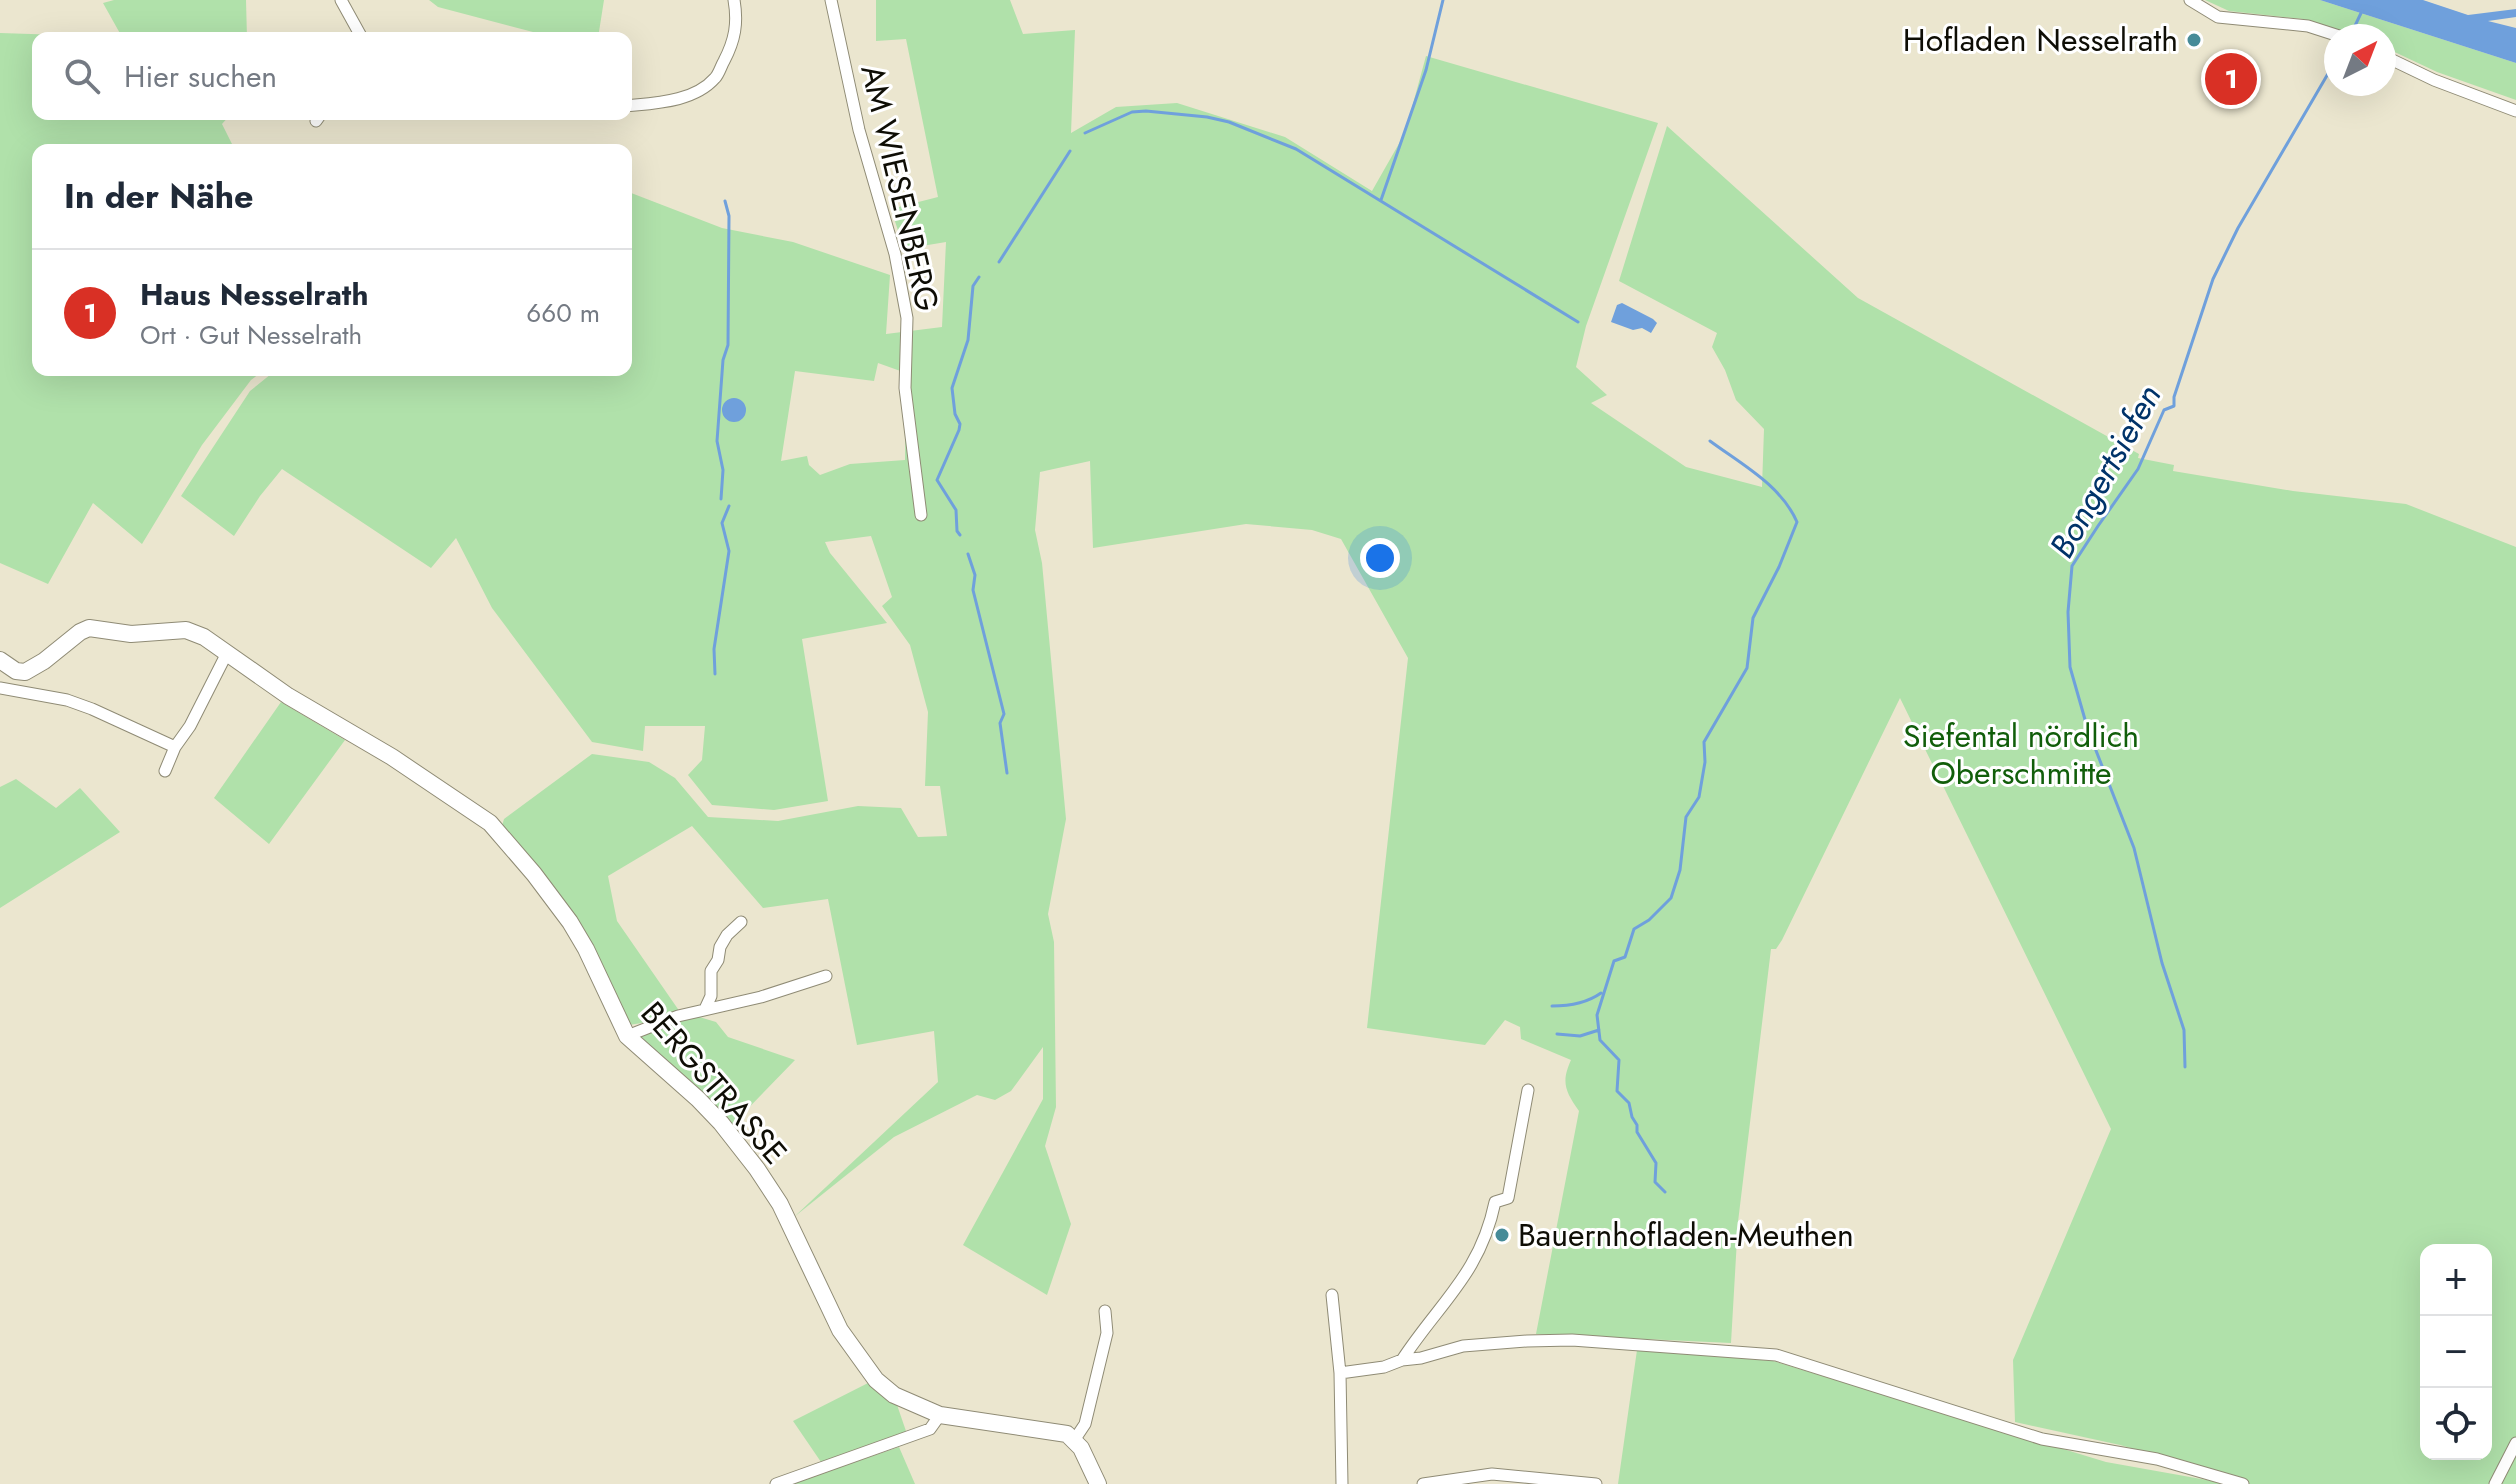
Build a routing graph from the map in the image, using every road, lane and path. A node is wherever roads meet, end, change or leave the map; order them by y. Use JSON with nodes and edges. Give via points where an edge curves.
{"nodes":[{"id":1,"x":341,"y":0,"type":"edge"},
{"id":2,"x":734,"y":0,"type":"edge"},
{"id":3,"x":831,"y":0,"type":"edge"},
{"id":4,"x":2190,"y":0,"type":"edge"},
{"id":5,"x":2324,"y":31,"type":"edge"},
{"id":6,"x":359,"y":32,"type":"edge"},
{"id":7,"x":2396,"y":62,"type":"edge"},
{"id":8,"x":632,"y":105,"type":"edge"},
{"id":9,"x":2516,"y":111,"type":"edge"},
{"id":10,"x":921,"y":515,"type":"dead end"},
{"id":11,"x":227,"y":653,"type":"junction"},
{"id":12,"x":0,"y":660,"type":"edge"},
{"id":13,"x":0,"y":688,"type":"edge"},
{"id":14,"x":175,"y":747,"type":"junction"},
{"id":15,"x":165,"y":771,"type":"dead end"},
{"id":16,"x":741,"y":922,"type":"dead end"},
{"id":17,"x":826,"y":976,"type":"dead end"},
{"id":18,"x":705,"y":1009,"type":"junction"},
{"id":19,"x":627,"y":1036,"type":"junction"},
{"id":20,"x":1528,"y":1090,"type":"dead end"},
{"id":21,"x":1332,"y":1295,"type":"dead end"},
{"id":22,"x":1105,"y":1311,"type":"dead end"},
{"id":23,"x":1402,"y":1360,"type":"junction"},
{"id":24,"x":1340,"y":1373,"type":"junction"},
{"id":25,"x":940,"y":1415,"type":"junction"},
{"id":26,"x":1075,"y":1439,"type":"junction"},
{"id":27,"x":2516,"y":1443,"type":"edge"},
{"id":28,"x":1491,"y":1479,"type":"edge"},
{"id":29,"x":776,"y":1484,"type":"edge"},
{"id":30,"x":1098,"y":1484,"type":"edge"},
{"id":31,"x":1342,"y":1484,"type":"edge"},
{"id":32,"x":1423,"y":1484,"type":"edge"},
{"id":33,"x":1596,"y":1484,"type":"edge"},
{"id":34,"x":2243,"y":1484,"type":"edge"},
{"id":35,"x":2495,"y":1484,"type":"edge"}],
"edges":[{"from":1,"to":6,"type":"street"},
{"from":2,"to":8,"type":"street","via":[[733,44],[715,78],[680,98]]},
{"from":3,"to":10,"type":"street","name":"AM WIESENBERG","via":[[907,318],[905,388]]},
{"from":4,"to":5,"type":"street","via":[[2218,17]]},
{"from":7,"to":9,"type":"street"},
{"from":11,"to":12,"type":"street","name":"BERGSTRASSE","via":[[186,630],[144,634],[89,628],[25,672]]},
{"from":11,"to":14,"type":"street"},
{"from":11,"to":19,"type":"street","name":"BERGSTRASSE","via":[[490,823],[570,922]]},
{"from":13,"to":14,"type":"street","via":[[67,700]]},
{"from":14,"to":15,"type":"street"},
{"from":16,"to":18,"type":"street","via":[[720,947]]},
{"from":17,"to":18,"type":"street"},
{"from":18,"to":19,"type":"street"},
{"from":19,"to":25,"type":"street","name":"BERGSTRASSE","via":[[698,1099],[740,1146],[780,1204],[840,1330],[876,1380],[894,1395]]},
{"from":20,"to":23,"type":"street","via":[[1508,1198],[1495,1202],[1470,1270]]},
{"from":21,"to":24,"type":"street"},
{"from":22,"to":26,"type":"street","via":[[1107,1333],[1085,1424]]},
{"from":23,"to":24,"type":"street"},
{"from":23,"to":34,"type":"street","via":[[1463,1346],[1572,1340],[1776,1355],[2042,1439],[2157,1459]]},
{"from":24,"to":31,"type":"street"},
{"from":25,"to":26,"type":"street","name":"BERGSTRASSE","via":[[1048,1429]]},
{"from":25,"to":29,"type":"street","via":[[930,1429]]},
{"from":26,"to":30,"type":"street"},
{"from":27,"to":35,"type":"street"},
{"from":28,"to":32,"type":"street"},
{"from":28,"to":33,"type":"street"}]}
